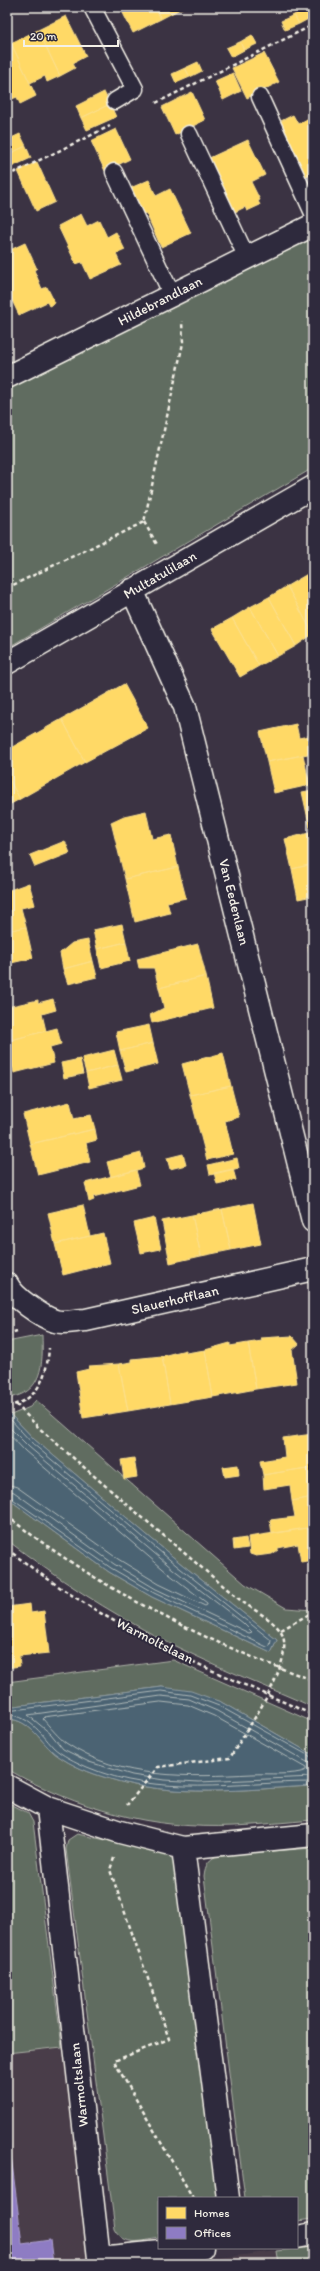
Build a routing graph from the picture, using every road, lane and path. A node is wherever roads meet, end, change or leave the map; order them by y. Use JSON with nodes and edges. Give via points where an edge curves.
{"nodes":[{"id":1,"x":92,"y":7,"type":"edge"},
{"id":2,"x":313,"y":26,"type":"edge"},
{"id":3,"x":260,"y":97,"type":"dead end"},
{"id":4,"x":115,"y":101,"type":"dead end"},
{"id":5,"x":152,"y":105,"type":"dead end"},
{"id":6,"x":111,"y":125,"type":"dead end"},
{"id":7,"x":189,"y":134,"type":"dead end"},
{"id":8,"x":114,"y":172,"type":"dead end"},
{"id":9,"x":7,"y":176,"type":"edge"},
{"id":10,"x":313,"y":213,"type":"edge"},
{"id":11,"x":313,"y":225,"type":"edge"},
{"id":12,"x":247,"y":258,"type":"junction"},
{"id":13,"x":176,"y":293,"type":"junction"},
{"id":14,"x":7,"y":377,"type":"edge"},
{"id":15,"x":313,"y":487,"type":"edge"},
{"id":16,"x":7,"y":588,"type":"edge"},
{"id":17,"x":132,"y":590,"type":"junction"},
{"id":18,"x":7,"y":663,"type":"edge"},
{"id":19,"x":313,"y":1220,"type":"edge"},
{"id":20,"x":313,"y":1269,"type":"edge"},
{"id":21,"x":7,"y":1284,"type":"edge"},
{"id":22,"x":56,"y":1322,"type":"junction"},
{"id":23,"x":16,"y":1404,"type":"junction"},
{"id":24,"x":7,"y":1406,"type":"edge"},
{"id":25,"x":7,"y":1516,"type":"edge"},
{"id":26,"x":7,"y":1549,"type":"edge"},
{"id":27,"x":313,"y":1612,"type":"edge"},
{"id":28,"x":281,"y":1630,"type":"junction"},
{"id":29,"x":278,"y":1668,"type":"junction"},
{"id":30,"x":313,"y":1680,"type":"edge"},
{"id":31,"x":269,"y":1695,"type":"junction"},
{"id":32,"x":313,"y":1714,"type":"edge"},
{"id":33,"x":7,"y":1786,"type":"edge"},
{"id":34,"x":127,"y":1803,"type":"dead end"},
{"id":35,"x":48,"y":1808,"type":"junction"},
{"id":36,"x":120,"y":1832,"type":"junction"},
{"id":37,"x":313,"y":1835,"type":"edge"},
{"id":38,"x":183,"y":1848,"type":"junction"},
{"id":39,"x":192,"y":2197,"type":"edge"},
{"id":40,"x":228,"y":2197,"type":"edge"},
{"id":41,"x":313,"y":2234,"type":"edge"},
{"id":42,"x":298,"y":2237,"type":"edge"},
{"id":43,"x":192,"y":2249,"type":"edge"}],
"edges":[{"from":1,"to":4,"type":"lane","via":[[135,90]]},
{"from":2,"to":5,"type":"path"},
{"from":3,"to":10,"type":"lane"},
{"from":6,"to":9,"type":"path"},
{"from":7,"to":12,"type":"lane"},
{"from":8,"to":13,"type":"lane"},
{"from":11,"to":12,"type":"street","name":"Hildebrandlaan"},
{"from":12,"to":13,"type":"street","name":"Hildebrandlaan"},
{"from":13,"to":14,"type":"street","name":"Hildebrandlaan"},
{"from":13,"to":16,"type":"path","via":[[183,343],[144,522]]},
{"from":15,"to":17,"type":"street","name":"Multatulilaan"},
{"from":17,"to":18,"type":"street","name":"Multatulilaan"},
{"from":17,"to":19,"type":"street","name":"Van Eedenlaan","via":[[185,707]]},
{"from":20,"to":22,"type":"street","name":"Slauerhofflaan","via":[[86,1320]]},
{"from":21,"to":22,"type":"street","via":[[37,1312]]},
{"from":22,"to":23,"type":"path","via":[[50,1338],[44,1376],[36,1392]]},
{"from":23,"to":24,"type":"path"},
{"from":23,"to":28,"type":"path","via":[[39,1428],[240,1601]]},
{"from":25,"to":29,"type":"path","via":[[58,1554],[118,1591],[187,1629]]},
{"from":26,"to":31,"type":"path","name":"Warmoltslaan","via":[[77,1599],[118,1623],[167,1649]]},
{"from":27,"to":28,"type":"path"},
{"from":28,"to":29,"type":"path","via":[[284,1651]]},
{"from":29,"to":30,"type":"path"},
{"from":29,"to":31,"type":"path"},
{"from":31,"to":32,"type":"path","name":"Warmoltslaan"},
{"from":31,"to":34,"type":"path","via":[[230,1758],[158,1767]]},
{"from":33,"to":35,"type":"street"},
{"from":35,"to":36,"type":"street"},
{"from":35,"to":43,"type":"street","name":"Warmoltslaan","via":[[99,2258]]},
{"from":36,"to":38,"type":"street"},
{"from":36,"to":39,"type":"path","via":[[110,1870],[169,2039],[114,2061]]},
{"from":37,"to":38,"type":"street"},
{"from":38,"to":40,"type":"street"},
{"from":41,"to":42,"type":"street"}]}
